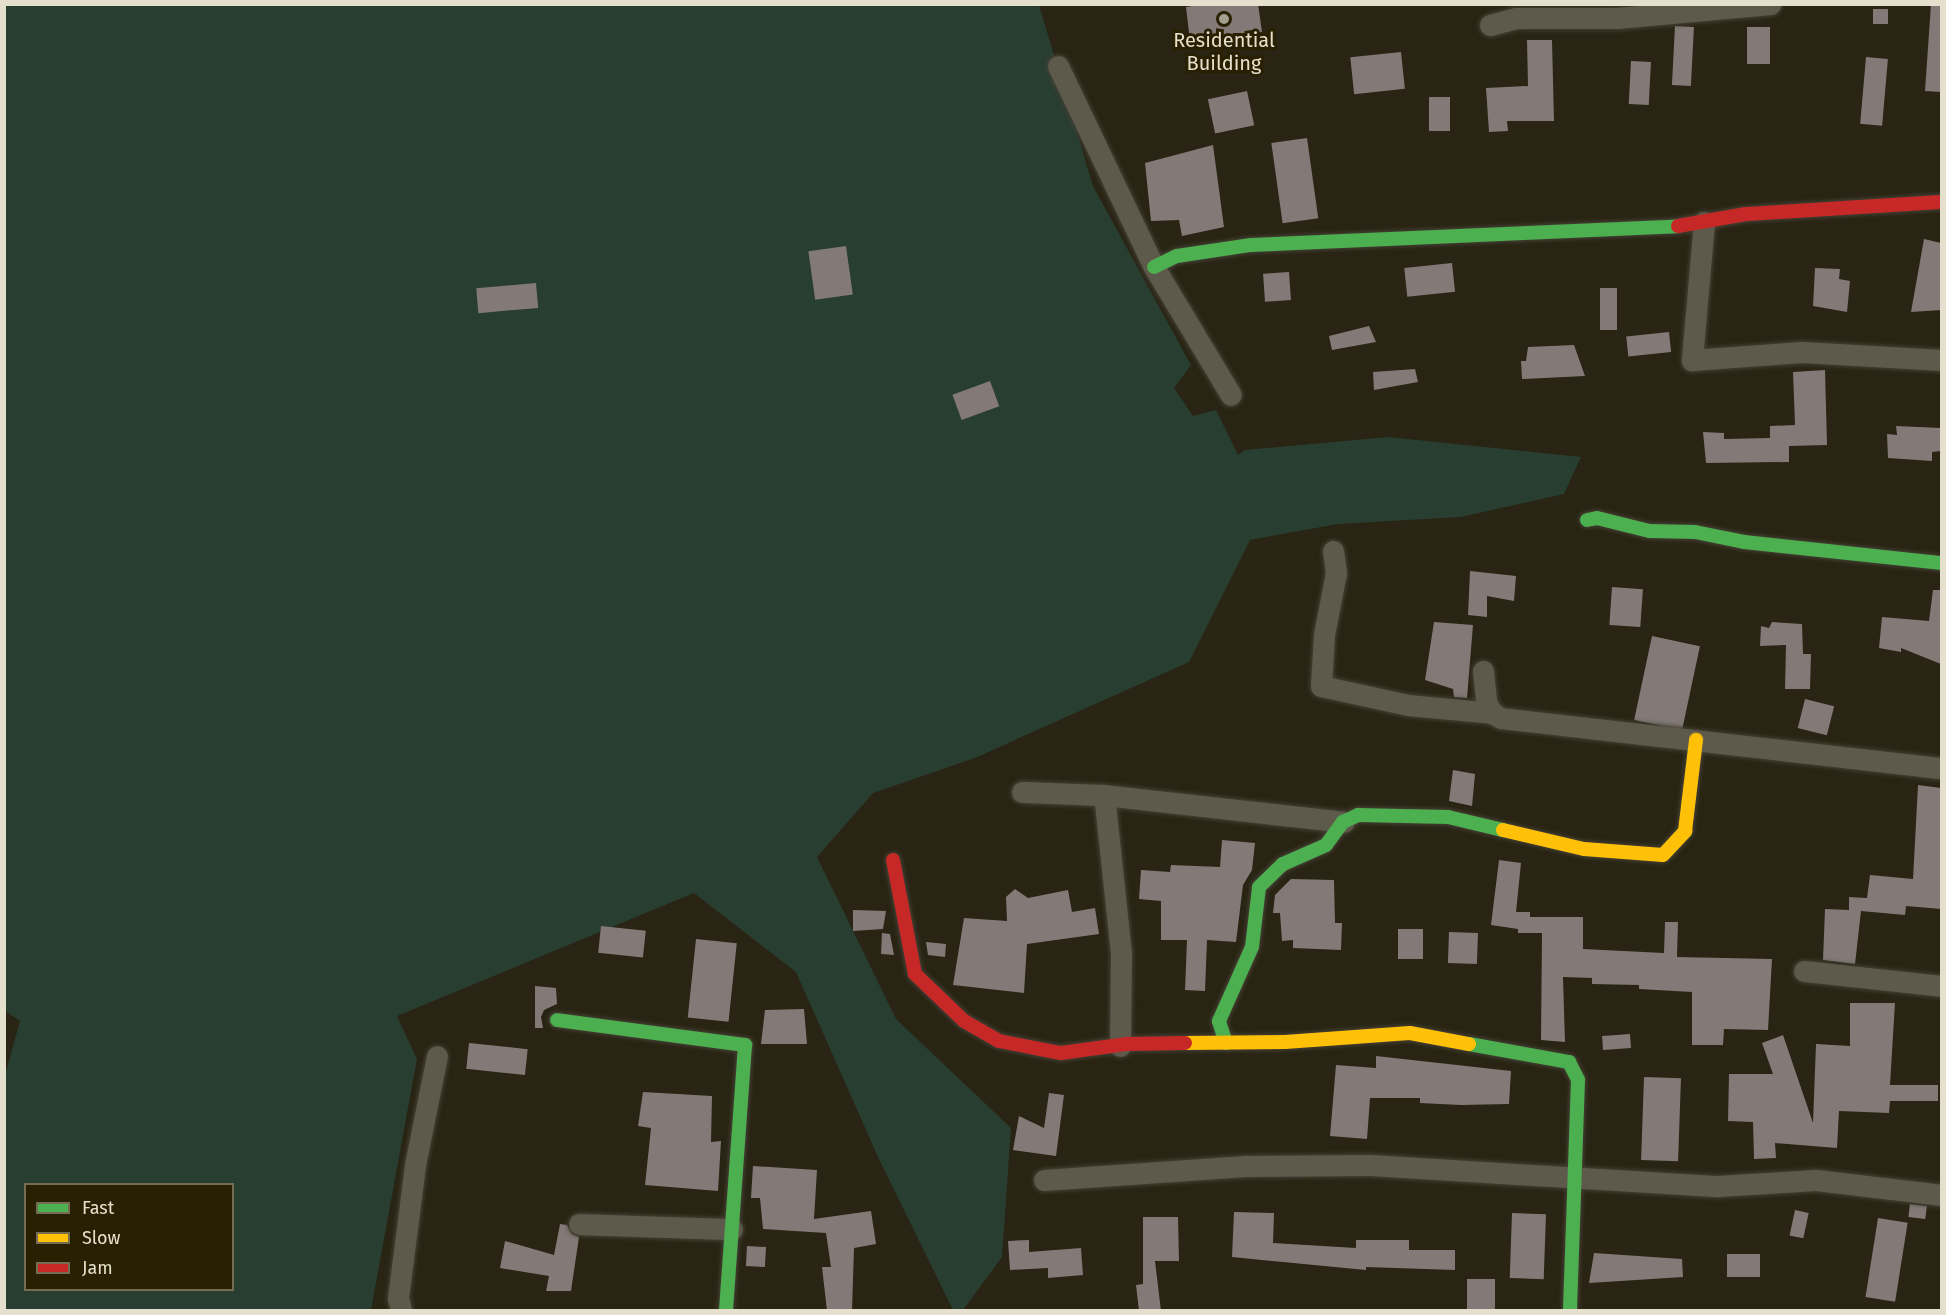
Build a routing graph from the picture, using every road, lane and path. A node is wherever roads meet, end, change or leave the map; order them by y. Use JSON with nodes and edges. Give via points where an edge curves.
{"nodes":[{"id":1,"x":1770,"y":4,"type":"edge"},
{"id":2,"x":1490,"y":25,"type":"dead end"},
{"id":3,"x":1058,"y":66,"type":"dead end"},
{"id":4,"x":1941,"y":202,"type":"edge"},
{"id":5,"x":1704,"y":222,"type":"junction"},
{"id":6,"x":1154,"y":267,"type":"junction"},
{"id":7,"x":1941,"y":360,"type":"edge"},
{"id":8,"x":1232,"y":395,"type":"dead end"},
{"id":9,"x":1587,"y":520,"type":"dead end"},
{"id":10,"x":1333,"y":551,"type":"dead end"},
{"id":11,"x":1941,"y":563,"type":"edge"},
{"id":12,"x":1484,"y":672,"type":"dead end"},
{"id":13,"x":1492,"y":713,"type":"junction"},
{"id":14,"x":1696,"y":740,"type":"junction"},
{"id":15,"x":1941,"y":768,"type":"edge"},
{"id":16,"x":1023,"y":792,"type":"dead end"},
{"id":17,"x":1104,"y":795,"type":"junction"},
{"id":18,"x":1343,"y":822,"type":"junction"},
{"id":19,"x":893,"y":860,"type":"dead end"},
{"id":20,"x":1804,"y":971,"type":"dead end"},
{"id":21,"x":1941,"y":986,"type":"edge"},
{"id":22,"x":557,"y":1020,"type":"dead end"},
{"id":23,"x":1226,"y":1043,"type":"junction"},
{"id":24,"x":1120,"y":1046,"type":"junction"},
{"id":25,"x":437,"y":1056,"type":"dead end"},
{"id":26,"x":1574,"y":1176,"type":"junction"},
{"id":27,"x":1044,"y":1180,"type":"dead end"},
{"id":28,"x":1941,"y":1195,"type":"edge"},
{"id":29,"x":579,"y":1224,"type":"dead end"},
{"id":30,"x":732,"y":1229,"type":"junction"},
{"id":31,"x":401,"y":1311,"type":"edge"},
{"id":32,"x":726,"y":1311,"type":"edge"},
{"id":33,"x":1570,"y":1311,"type":"edge"}],
"edges":[{"from":1,"to":2,"type":"street","via":[[1617,18],[1516,18]]},
{"from":3,"to":6,"type":"street"},
{"from":4,"to":5,"type":"street","via":[[1746,214]]},
{"from":5,"to":6,"type":"street","via":[[1670,227],[1251,246],[1177,256]]},
{"from":5,"to":7,"type":"street","via":[[1692,360],[1802,352]]},
{"from":6,"to":8,"type":"street"},
{"from":9,"to":11,"type":"street","via":[[1597,518],[1649,531],[1695,532],[1744,542]]},
{"from":10,"to":13,"type":"street","via":[[1336,573],[1324,635],[1322,686],[1408,705]]},
{"from":12,"to":13,"type":"street","via":[[1486,702]]},
{"from":13,"to":14,"type":"street","via":[[1517,721]]},
{"from":14,"to":15,"type":"street"},
{"from":14,"to":18,"type":"street","via":[[1685,831],[1663,855],[1584,849],[1448,817],[1358,815]]},
{"from":16,"to":17,"type":"street"},
{"from":17,"to":18,"type":"street"},
{"from":17,"to":24,"type":"street","via":[[1121,952]]},
{"from":18,"to":23,"type":"street","via":[[1326,845],[1283,864],[1259,887],[1252,947],[1219,1021]]},
{"from":19,"to":24,"type":"street","via":[[915,974],[964,1021],[999,1041],[1061,1053]]},
{"from":20,"to":21,"type":"street"},
{"from":22,"to":30,"type":"street","via":[[745,1045]]},
{"from":23,"to":24,"type":"street"},
{"from":23,"to":26,"type":"street","via":[[1410,1033],[1569,1062],[1578,1080]]},
{"from":25,"to":31,"type":"street","via":[[415,1165],[398,1298]]},
{"from":26,"to":27,"type":"street","via":[[1370,1165],[1246,1166]]},
{"from":26,"to":28,"type":"street","via":[[1718,1186],[1816,1180]]},
{"from":26,"to":33,"type":"street"},
{"from":29,"to":30,"type":"street"},
{"from":30,"to":32,"type":"street"}]}
